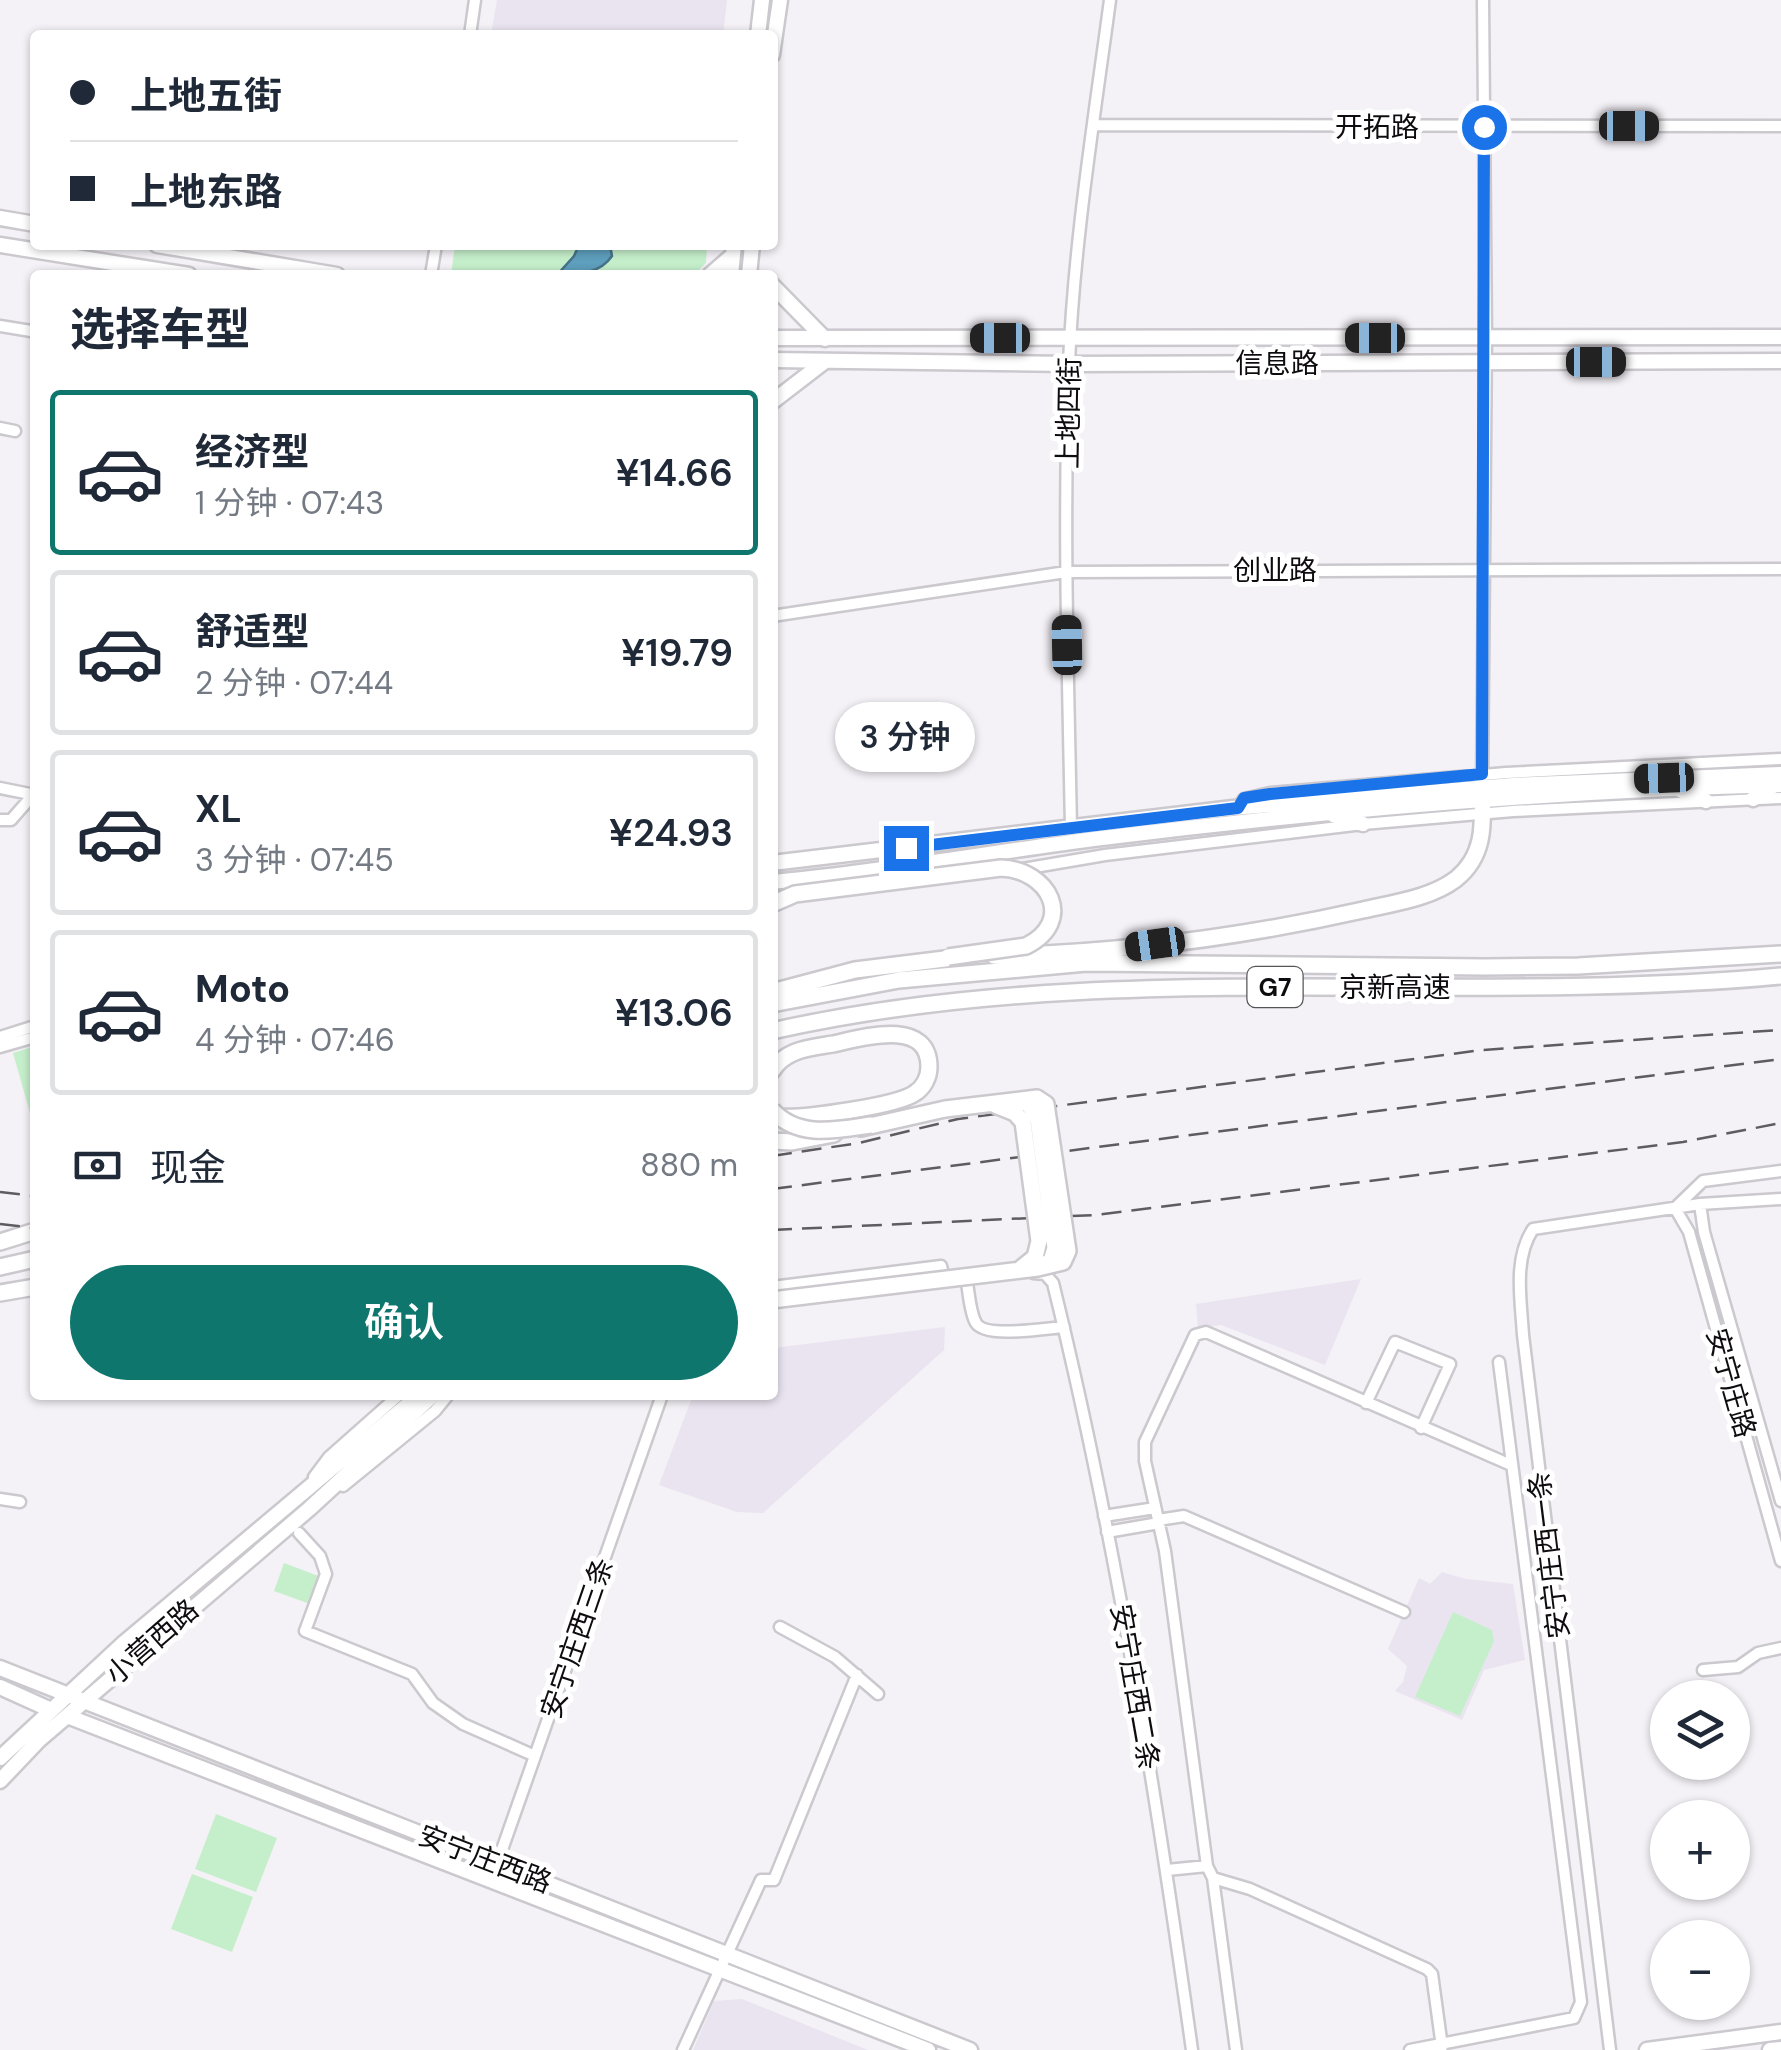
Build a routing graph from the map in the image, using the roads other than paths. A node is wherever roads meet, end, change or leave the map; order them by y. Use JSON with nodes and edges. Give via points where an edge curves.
{"nodes":[{"id":1,"x":475,"y":0,"type":"edge"},
{"id":2,"x":762,"y":0,"type":"edge"},
{"id":3,"x":780,"y":0,"type":"edge"},
{"id":4,"x":1110,"y":0,"type":"edge"},
{"id":5,"x":1483,"y":0,"type":"edge"},
{"id":6,"x":471,"y":30,"type":"edge"},
{"id":7,"x":759,"y":30,"type":"edge"},
{"id":8,"x":776,"y":30,"type":"edge"},
{"id":9,"x":1093,"y":125,"type":"junction"},
{"id":10,"x":1781,"y":126,"type":"edge"},
{"id":11,"x":1484,"y":127,"type":"junction"},
{"id":12,"x":0,"y":218,"type":"edge"},
{"id":13,"x":30,"y":223,"type":"edge"},
{"id":14,"x":0,"y":244,"type":"edge"},
{"id":15,"x":30,"y":249,"type":"edge"},
{"id":16,"x":37,"y":250,"type":"edge"},
{"id":17,"x":187,"y":250,"type":"edge"},
{"id":18,"x":734,"y":250,"type":"edge"},
{"id":19,"x":159,"y":270,"type":"edge"},
{"id":20,"x":307,"y":270,"type":"edge"},
{"id":21,"x":715,"y":270,"type":"edge"},
{"id":22,"x":778,"y":291,"type":"edge"},
{"id":23,"x":0,"y":326,"type":"edge"},
{"id":24,"x":30,"y":331,"type":"edge"},
{"id":25,"x":1781,"y":337,"type":"edge"},
{"id":26,"x":778,"y":338,"type":"edge"},
{"id":27,"x":1071,"y":338,"type":"junction"},
{"id":28,"x":1486,"y":338,"type":"junction"},
{"id":29,"x":826,"y":339,"type":"junction"},
{"id":30,"x":778,"y":360,"type":"edge"},
{"id":31,"x":825,"y":362,"type":"junction"},
{"id":32,"x":1781,"y":362,"type":"edge"},
{"id":33,"x":1485,"y":363,"type":"junction"},
{"id":34,"x":1069,"y":364,"type":"junction"},
{"id":35,"x":778,"y":397,"type":"edge"},
{"id":36,"x":0,"y":428,"type":"edge"},
{"id":37,"x":15,"y":431,"type":"dead end"},
{"id":38,"x":1484,"y":568,"type":"junction"},
{"id":39,"x":1781,"y":569,"type":"edge"},
{"id":40,"x":1066,"y":572,"type":"junction"},
{"id":41,"x":778,"y":615,"type":"edge"},
{"id":42,"x":1781,"y":759,"type":"edge"},
{"id":43,"x":1780,"y":785,"type":"edge"},
{"id":44,"x":0,"y":788,"type":"edge"},
{"id":45,"x":1674,"y":788,"type":"junction"},
{"id":46,"x":30,"y":794,"type":"edge"},
{"id":47,"x":1482,"y":794,"type":"junction"},
{"id":48,"x":30,"y":799,"type":"edge"},
{"id":49,"x":1753,"y":799,"type":"joint"},
{"id":50,"x":1706,"y":801,"type":"junction"},
{"id":51,"x":1322,"y":812,"type":"junction"},
{"id":52,"x":0,"y":820,"type":"edge"},
{"id":53,"x":1364,"y":824,"type":"junction"},
{"id":54,"x":1071,"y":828,"type":"junction"},
{"id":55,"x":778,"y":862,"type":"edge"},
{"id":56,"x":778,"y":881,"type":"edge"},
{"id":57,"x":778,"y":900,"type":"edge"},
{"id":58,"x":778,"y":901,"type":"edge"},
{"id":59,"x":1781,"y":954,"type":"edge"},
{"id":60,"x":948,"y":957,"type":"junction"},
{"id":61,"x":1781,"y":976,"type":"edge"},
{"id":62,"x":778,"y":990,"type":"edge"},
{"id":63,"x":778,"y":1003,"type":"edge"},
{"id":64,"x":30,"y":1028,"type":"edge"},
{"id":65,"x":778,"y":1030,"type":"edge"},
{"id":66,"x":0,"y":1037,"type":"edge"},
{"id":67,"x":30,"y":1038,"type":"edge"},
{"id":68,"x":0,"y":1047,"type":"edge"},
{"id":69,"x":778,"y":1062,"type":"edge"},
{"id":70,"x":991,"y":1104,"type":"junction"},
{"id":71,"x":778,"y":1113,"type":"edge"},
{"id":72,"x":778,"y":1118,"type":"edge"},
{"id":73,"x":871,"y":1126,"type":"junction"},
{"id":74,"x":778,"y":1141,"type":"edge"},
{"id":75,"x":1781,"y":1171,"type":"edge"},
{"id":76,"x":1781,"y":1199,"type":"edge"},
{"id":77,"x":1700,"y":1204,"type":"junction"},
{"id":78,"x":1675,"y":1208,"type":"junction"},
{"id":79,"x":30,"y":1233,"type":"edge"},
{"id":80,"x":0,"y":1242,"type":"edge"},
{"id":81,"x":30,"y":1260,"type":"edge"},
{"id":82,"x":0,"y":1267,"type":"edge"},
{"id":83,"x":1019,"y":1270,"type":"junction"},
{"id":84,"x":967,"y":1282,"type":"junction"},
{"id":85,"x":778,"y":1285,"type":"edge"},
{"id":86,"x":30,"y":1288,"type":"edge"},
{"id":87,"x":0,"y":1292,"type":"edge"},
{"id":88,"x":778,"y":1299,"type":"edge"},
{"id":89,"x":1064,"y":1327,"type":"junction"},
{"id":90,"x":1499,"y":1362,"type":"dead end"},
{"id":91,"x":393,"y":1400,"type":"edge"},
{"id":92,"x":414,"y":1400,"type":"edge"},
{"id":93,"x":427,"y":1400,"type":"edge"},
{"id":94,"x":444,"y":1400,"type":"edge"},
{"id":95,"x":660,"y":1400,"type":"edge"},
{"id":96,"x":1366,"y":1403,"type":"junction"},
{"id":97,"x":1421,"y":1428,"type":"junction"},
{"id":98,"x":1511,"y":1466,"type":"junction"},
{"id":99,"x":0,"y":1499,"type":"edge"},
{"id":100,"x":1781,"y":1501,"type":"edge"},
{"id":101,"x":20,"y":1502,"type":"dead end"},
{"id":102,"x":304,"y":1503,"type":"junction"},
{"id":103,"x":1156,"y":1508,"type":"junction"},
{"id":104,"x":1104,"y":1516,"type":"junction"},
{"id":105,"x":1159,"y":1522,"type":"junction"},
{"id":106,"x":299,"y":1532,"type":"dead end"},
{"id":107,"x":1107,"y":1532,"type":"junction"},
{"id":108,"x":1781,"y":1561,"type":"edge"},
{"id":109,"x":1404,"y":1612,"type":"dead end"},
{"id":110,"x":780,"y":1627,"type":"dead end"},
{"id":111,"x":1781,"y":1648,"type":"edge"},
{"id":112,"x":0,"y":1668,"type":"edge"},
{"id":113,"x":1703,"y":1670,"type":"dead end"},
{"id":114,"x":858,"y":1674,"type":"junction"},
{"id":115,"x":0,"y":1687,"type":"edge"},
{"id":116,"x":70,"y":1693,"type":"junction"},
{"id":117,"x":878,"y":1694,"type":"dead end"},
{"id":118,"x":86,"y":1700,"type":"junction"},
{"id":119,"x":51,"y":1710,"type":"junction"},
{"id":120,"x":67,"y":1716,"type":"junction"},
{"id":121,"x":536,"y":1756,"type":"junction"},
{"id":122,"x":0,"y":1758,"type":"edge"},
{"id":123,"x":0,"y":1780,"type":"edge"},
{"id":124,"x":498,"y":1864,"type":"junction"},
{"id":125,"x":1207,"y":1866,"type":"junction"},
{"id":126,"x":1167,"y":1870,"type":"junction"},
{"id":127,"x":1212,"y":1878,"type":"junction"},
{"id":128,"x":491,"y":1881,"type":"junction"},
{"id":129,"x":726,"y":1954,"type":"junction"},
{"id":130,"x":720,"y":1970,"type":"junction"},
{"id":131,"x":1781,"y":2032,"type":"edge"},
{"id":132,"x":1442,"y":2047,"type":"edge"},
{"id":133,"x":1781,"y":2049,"type":"edge"},
{"id":134,"x":683,"y":2050,"type":"edge"},
{"id":135,"x":928,"y":2050,"type":"edge"},
{"id":136,"x":970,"y":2050,"type":"edge"},
{"id":137,"x":1192,"y":2050,"type":"edge"},
{"id":138,"x":1236,"y":2050,"type":"edge"},
{"id":139,"x":1410,"y":2050,"type":"edge"},
{"id":140,"x":1610,"y":2050,"type":"edge"},
{"id":141,"x":1647,"y":2050,"type":"edge"},
{"id":142,"x":1770,"y":2050,"type":"edge"}],
"edges":[{"from":1,"to":6,"type":"street"},
{"from":2,"to":7,"type":"main road"},
{"from":3,"to":8,"type":"main road"},
{"from":4,"to":9,"type":"street","name":"上地四街"},
{"from":5,"to":11,"type":"street"},
{"from":9,"to":11,"type":"street","name":"开拓路"},
{"from":9,"to":27,"type":"street","name":"上地四街"},
{"from":10,"to":11,"type":"street","name":"开拓路"},
{"from":11,"to":28,"type":"street"},
{"from":12,"to":13,"type":"main road"},
{"from":14,"to":15,"type":"main road"},
{"from":16,"to":19,"type":"main road"},
{"from":17,"to":20,"type":"main road"},
{"from":18,"to":21,"type":"main road"},
{"from":22,"to":29,"type":"main road"},
{"from":23,"to":24,"type":"street"},
{"from":25,"to":28,"type":"main road","name":"信息路"},
{"from":26,"to":29,"type":"main road","name":"信息路"},
{"from":27,"to":28,"type":"main road","name":"信息路"},
{"from":27,"to":29,"type":"main road","name":"信息路"},
{"from":27,"to":34,"type":"street","name":"上地四街"},
{"from":28,"to":33,"type":"street"},
{"from":30,"to":31,"type":"main road","name":"信息路"},
{"from":31,"to":34,"type":"main road","name":"信息路"},
{"from":31,"to":35,"type":"main road"},
{"from":32,"to":33,"type":"main road","name":"信息路"},
{"from":33,"to":34,"type":"main road","name":"信息路"},
{"from":33,"to":38,"type":"street"},
{"from":34,"to":40,"type":"street","name":"上地四街"},
{"from":36,"to":37,"type":"street"},
{"from":38,"to":39,"type":"street","name":"创业路"},
{"from":38,"to":40,"type":"street","name":"创业路"},
{"from":38,"to":47,"type":"street"},
{"from":40,"to":41,"type":"street","name":"创业路"},
{"from":40,"to":54,"type":"street","name":"上地四街"},
{"from":42,"to":47,"type":"street"},
{"from":43,"to":45,"type":"main road"},
{"from":43,"to":47,"type":"main road"},
{"from":43,"to":49,"type":"main road"},
{"from":44,"to":46,"type":"street"},
{"from":45,"to":47,"type":"main road"},
{"from":45,"to":50,"type":"main road"},
{"from":47,"to":50,"type":"street"},
{"from":47,"to":51,"type":"main road"},
{"from":47,"to":53,"type":"street"},
{"from":47,"to":54,"type":"main road","via":[[1238,808]]},
{"from":47,"to":60,"type":"highway","bridge":true,"via":[[1479,850],[1458,878],[1404,901],[1274,928],[1084,954]]},
{"from":48,"to":52,"type":"street","via":[[11,820]]},
{"from":49,"to":50,"type":"street"},
{"from":51,"to":53,"type":"main road"},
{"from":51,"to":56,"type":"main road"},
{"from":53,"to":58,"type":"street"},
{"from":54,"to":55,"type":"main road"},
{"from":57,"to":60,"type":"highway","bridge":true,"via":[[1002,868],[1017,869],[1048,891],[1051,922],[1037,940]]},
{"from":59,"to":63,"type":"highway","name":"京新高速","number":"G7","via":[[1578,966],[1086,964],[899,980]]},
{"from":60,"to":62,"type":"highway","via":[[855,970]]},
{"from":61,"to":65,"type":"highway","name":"京新高速","number":"G7","via":[[1559,986],[1047,991],[882,1009]]},
{"from":64,"to":66,"type":"street"},
{"from":67,"to":68,"type":"street"},
{"from":69,"to":71,"type":"highway","via":[[800,1050],[890,1034],[916,1040],[929,1064],[918,1092],[900,1100],[809,1116]]},
{"from":70,"to":73,"type":"highway","bridge":true},
{"from":70,"to":83,"type":"highway","bridge":true,"via":[[1022,1122],[1038,1242],[1035,1256]]},
{"from":70,"to":83,"type":"highway","bridge":true,"via":[[1042,1100],[1049,1113],[1068,1251],[1064,1262]]},
{"from":72,"to":73,"type":"highway","bridge":true,"via":[[809,1130]]},
{"from":73,"to":74,"type":"highway","bridge":true},
{"from":75,"to":78,"type":"street","via":[[1703,1181]]},
{"from":76,"to":77,"type":"street","name":"安宁庄西一条"},
{"from":77,"to":78,"type":"street","name":"安宁庄西一条"},
{"from":77,"to":100,"type":"street","name":"安宁庄路"},
{"from":78,"to":108,"type":"street","name":"安宁庄路","via":[[1688,1232]]},
{"from":78,"to":140,"type":"street","name":"安宁庄西一条","via":[[1533,1229],[1521,1261],[1523,1335]]},
{"from":79,"to":80,"type":"highway"},
{"from":81,"to":82,"type":"highway"},
{"from":83,"to":88,"type":"highway","bridge":true},
{"from":84,"to":85,"type":"street","via":[[942,1274],[941,1266]]},
{"from":84,"to":89,"type":"street","via":[[982,1328]]},
{"from":84,"to":89,"type":"street","name":"安宁庄西二条","via":[[1045,1274]]},
{"from":86,"to":87,"type":"highway"},
{"from":89,"to":104,"type":"street","name":"安宁庄西二条"},
{"from":90,"to":98,"type":"street"},
{"from":91,"to":102,"type":"street","name":"小营西路","via":[[329,1457]]},
{"from":92,"to":102,"type":"main road","name":"小营西路"},
{"from":93,"to":102,"type":"main road","name":"小营西路"},
{"from":94,"to":102,"type":"street","name":"小营西路","via":[[362,1472]]},
{"from":95,"to":121,"type":"street","name":"安宁庄西三条"},
{"from":96,"to":97,"type":"street"},
{"from":96,"to":97,"type":"street","via":[[1395,1342],[1450,1364]]},
{"from":96,"to":103,"type":"street","via":[[1199,1333],[1146,1442]]},
{"from":97,"to":98,"type":"street"},
{"from":98,"to":132,"type":"street","via":[[1581,2002],[1574,2018]]},
{"from":99,"to":101,"type":"street"},
{"from":102,"to":116,"type":"main road","name":"小营西路"},
{"from":102,"to":118,"type":"main road","name":"小营西路"},
{"from":103,"to":104,"type":"street"},
{"from":103,"to":105,"type":"street"},
{"from":104,"to":107,"type":"street","name":"安宁庄西二条"},
{"from":105,"to":107,"type":"street"},
{"from":105,"to":109,"type":"street","via":[[1184,1516]]},
{"from":105,"to":125,"type":"street"},
{"from":106,"to":121,"type":"street","via":[[326,1574],[305,1631],[412,1674],[433,1703],[464,1724]]},
{"from":107,"to":126,"type":"street","name":"安宁庄西二条"},
{"from":110,"to":114,"type":"street"},
{"from":111,"to":113,"type":"street","via":[[1758,1652],[1738,1666]]},
{"from":112,"to":116,"type":"main road","name":"安宁庄西路"},
{"from":114,"to":117,"type":"street"},
{"from":114,"to":129,"type":"street","via":[[774,1880],[760,1880]]},
{"from":115,"to":119,"type":"main road"},
{"from":116,"to":118,"type":"main road","name":"安宁庄西路"},
{"from":116,"to":119,"type":"main road","name":"小营西路"},
{"from":118,"to":120,"type":"main road","name":"小营西路"},
{"from":118,"to":124,"type":"main road","name":"安宁庄西路"},
{"from":119,"to":120,"type":"street"},
{"from":119,"to":122,"type":"main road","name":"小营西路"},
{"from":120,"to":123,"type":"main road","name":"小营西路"},
{"from":120,"to":128,"type":"main road","name":"安宁庄西路"},
{"from":121,"to":124,"type":"street","name":"安宁庄西三条"},
{"from":124,"to":128,"type":"street","name":"安宁庄西三条"},
{"from":124,"to":129,"type":"main road","name":"安宁庄西路"},
{"from":125,"to":126,"type":"street"},
{"from":125,"to":127,"type":"street"},
{"from":126,"to":137,"type":"street","name":"安宁庄西二条"},
{"from":127,"to":132,"type":"street","via":[[1427,1969]]},
{"from":127,"to":138,"type":"street"},
{"from":128,"to":130,"type":"main road","name":"安宁庄西路"},
{"from":129,"to":130,"type":"street"},
{"from":129,"to":136,"type":"main road","name":"安宁庄西路"},
{"from":130,"to":134,"type":"street"},
{"from":130,"to":135,"type":"main road","name":"安宁庄西路"},
{"from":131,"to":141,"type":"main road"},
{"from":132,"to":139,"type":"street"},
{"from":133,"to":142,"type":"main road"}]}
